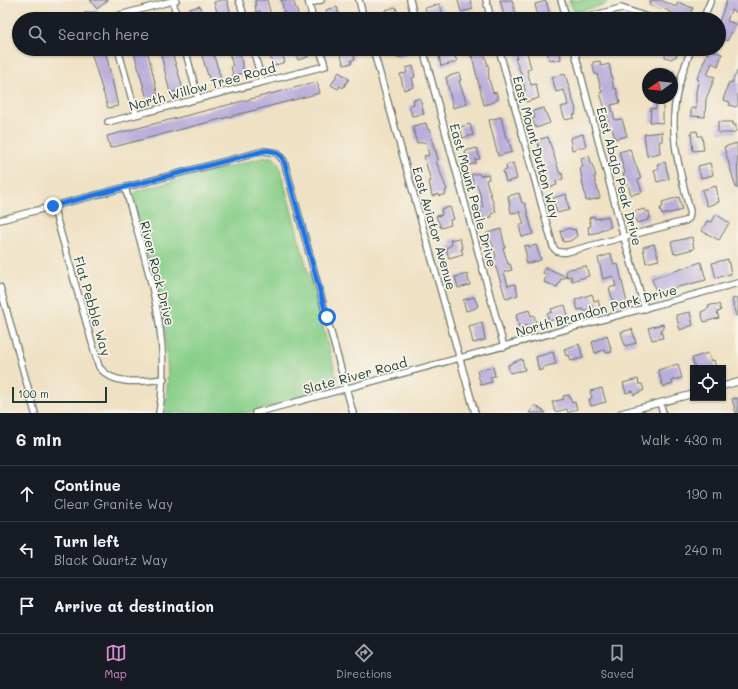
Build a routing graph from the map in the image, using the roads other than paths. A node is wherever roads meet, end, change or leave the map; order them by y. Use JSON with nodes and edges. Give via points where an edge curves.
{"nodes":[{"id":1,"x":174,"y":0,"type":"edge"},
{"id":2,"x":239,"y":0,"type":"edge"},
{"id":3,"x":321,"y":0,"type":"edge"},
{"id":4,"x":359,"y":0,"type":"edge"},
{"id":5,"x":410,"y":0,"type":"edge"},
{"id":6,"x":486,"y":0,"type":"edge"},
{"id":7,"x":561,"y":0,"type":"edge"},
{"id":8,"x":711,"y":0,"type":"edge"},
{"id":9,"x":308,"y":2,"type":"edge"},
{"id":10,"x":131,"y":12,"type":"edge"},
{"id":11,"x":176,"y":12,"type":"edge"},
{"id":12,"x":243,"y":12,"type":"edge"},
{"id":13,"x":311,"y":12,"type":"edge"},
{"id":14,"x":362,"y":12,"type":"edge"},
{"id":15,"x":413,"y":12,"type":"edge"},
{"id":16,"x":489,"y":12,"type":"edge"},
{"id":17,"x":564,"y":12,"type":"edge"},
{"id":18,"x":606,"y":12,"type":"edge"},
{"id":19,"x":633,"y":12,"type":"edge"},
{"id":20,"x":706,"y":12,"type":"edge"},
{"id":21,"x":120,"y":56,"type":"edge"},
{"id":22,"x":187,"y":56,"type":"edge"},
{"id":23,"x":255,"y":56,"type":"edge"},
{"id":24,"x":322,"y":56,"type":"edge"},
{"id":25,"x":375,"y":56,"type":"edge"},
{"id":26,"x":425,"y":56,"type":"edge"},
{"id":27,"x":501,"y":56,"type":"edge"},
{"id":28,"x":576,"y":56,"type":"edge"},
{"id":29,"x":689,"y":56,"type":"edge"},
{"id":30,"x":262,"y":81,"type":"junction"},
{"id":31,"x":198,"y":98,"type":"junction"},
{"id":32,"x":136,"y":114,"type":"junction"},
{"id":33,"x":108,"y":122,"type":"dead end"},
{"id":34,"x":124,"y":187,"type":"junction"},
{"id":35,"x":53,"y":206,"type":"junction"},
{"id":36,"x":0,"y":220,"type":"edge"},
{"id":37,"x":624,"y":238,"type":"junction"},
{"id":38,"x":738,"y":283,"type":"edge"},
{"id":39,"x":0,"y":286,"type":"edge"},
{"id":40,"x":645,"y":309,"type":"junction"},
{"id":41,"x":504,"y":347,"type":"junction"},
{"id":42,"x":460,"y":358,"type":"junction"},
{"id":43,"x":164,"y":379,"type":"junction"},
{"id":44,"x":738,"y":382,"type":"edge"},
{"id":45,"x":726,"y":385,"type":"edge"},
{"id":46,"x":346,"y":389,"type":"junction"},
{"id":47,"x":690,"y":395,"type":"edge"},
{"id":48,"x":660,"y":403,"type":"junction"},
{"id":49,"x":35,"y":413,"type":"edge"},
{"id":50,"x":159,"y":413,"type":"edge"},
{"id":51,"x":255,"y":413,"type":"edge"},
{"id":52,"x":353,"y":413,"type":"edge"},
{"id":53,"x":475,"y":413,"type":"edge"},
{"id":54,"x":621,"y":413,"type":"edge"},
{"id":55,"x":663,"y":413,"type":"edge"}],
"edges":[{"from":1,"to":10,"type":"street"},
{"from":1,"to":11,"type":"street"},
{"from":2,"to":12,"type":"street"},
{"from":3,"to":9,"type":"street"},
{"from":4,"to":14,"type":"street"},
{"from":5,"to":15,"type":"street"},
{"from":6,"to":16,"type":"street"},
{"from":7,"to":17,"type":"street"},
{"from":8,"to":20,"type":"street"},
{"from":9,"to":13,"type":"street"},
{"from":18,"to":19,"type":"street","via":[[621,8]]},
{"from":21,"to":32,"type":"street"},
{"from":22,"to":31,"type":"street"},
{"from":23,"to":30,"type":"street"},
{"from":24,"to":30,"type":"street","name":"North Willow Tree Road","via":[[324,66]]},
{"from":25,"to":42,"type":"street","name":"East Aviator Avenue"},
{"from":26,"to":41,"type":"street","name":"East Mount Peale Drive"},
{"from":27,"to":37,"type":"street","name":"East Mount Dutton Way","via":[[555,250],[559,253],[567,252]]},
{"from":28,"to":37,"type":"street","name":"East Abajo Peak Drive"},
{"from":29,"to":37,"type":"street","via":[[677,93],[673,124],[674,144],[690,211],[689,218]]},
{"from":30,"to":31,"type":"street","name":"North Willow Tree Road"},
{"from":31,"to":32,"type":"street","name":"North Willow Tree Road"},
{"from":32,"to":33,"type":"street","name":"North Willow Tree Road"},
{"from":34,"to":35,"type":"street"},
{"from":34,"to":43,"type":"street","name":"River Rock Drive","via":[[158,312]]},
{"from":34,"to":46,"type":"street","via":[[264,151],[277,153],[284,161]]},
{"from":35,"to":36,"type":"street"},
{"from":35,"to":43,"type":"street","name":"Flat Pebble Way","via":[[99,368],[113,379],[121,381]]},
{"from":37,"to":40,"type":"street","name":"East Abajo Peak Drive"},
{"from":38,"to":40,"type":"street","name":"North Brandon Park Drive"},
{"from":39,"to":49,"type":"street"},
{"from":40,"to":41,"type":"street","name":"North Brandon Park Drive"},
{"from":41,"to":42,"type":"street","name":"North Brandon Park Drive"},
{"from":42,"to":46,"type":"street","name":"Slate River Road"},
{"from":42,"to":53,"type":"street","name":"East Aviator Avenue"},
{"from":43,"to":50,"type":"street","name":"River Rock Drive"},
{"from":44,"to":45,"type":"street"},
{"from":46,"to":51,"type":"street","name":"Slate River Road"},
{"from":46,"to":52,"type":"street"},
{"from":47,"to":48,"type":"street"},
{"from":48,"to":54,"type":"street"},
{"from":48,"to":55,"type":"street"}]}
